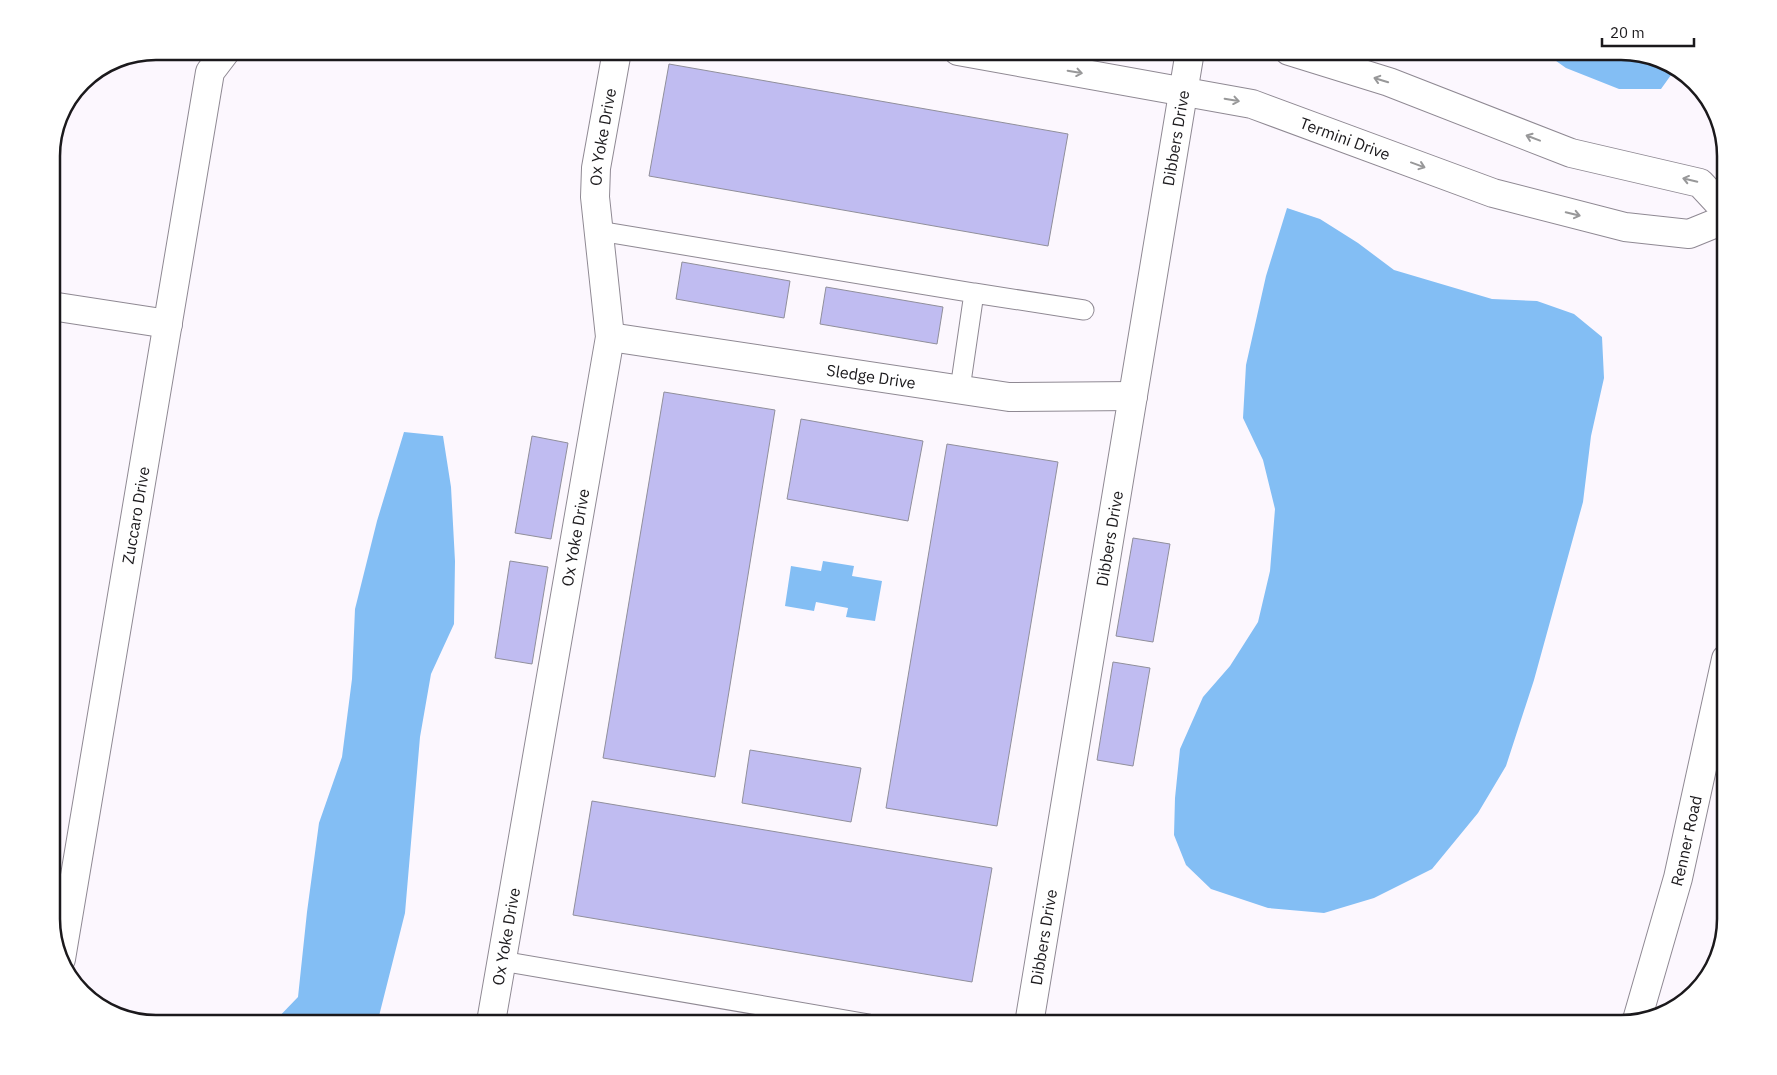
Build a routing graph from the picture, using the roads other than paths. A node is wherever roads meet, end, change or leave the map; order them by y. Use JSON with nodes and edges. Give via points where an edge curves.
{"nodes":[{"id":1,"x":212,"y":60,"type":"edge"},
{"id":2,"x":615,"y":60,"type":"edge"},
{"id":3,"x":1008,"y":60,"type":"edge"},
{"id":4,"x":1189,"y":60,"type":"edge"},
{"id":5,"x":1318,"y":60,"type":"edge"},
{"id":6,"x":1184,"y":92,"type":"junction"},
{"id":7,"x":1717,"y":201,"type":"edge"},
{"id":8,"x":1717,"y":223,"type":"edge"},
{"id":9,"x":599,"y":230,"type":"junction"},
{"id":10,"x":974,"y":292,"type":"junction"},
{"id":11,"x":60,"y":307,"type":"edge"},
{"id":12,"x":1084,"y":310,"type":"dead end"},
{"id":13,"x":168,"y":324,"type":"junction"},
{"id":14,"x":610,"y":337,"type":"junction"},
{"id":15,"x":960,"y":389,"type":"junction"},
{"id":16,"x":1133,"y":396,"type":"junction"},
{"id":17,"x":1717,"y":700,"type":"edge"},
{"id":18,"x":63,"y":945,"type":"edge"},
{"id":19,"x":502,"y":961,"type":"junction"},
{"id":20,"x":1639,"y":1013,"type":"edge"},
{"id":21,"x":493,"y":1015,"type":"edge"},
{"id":22,"x":817,"y":1015,"type":"edge"},
{"id":23,"x":1030,"y":1015,"type":"edge"}],
"edges":[{"from":1,"to":13,"type":"street","name":"Zuccaro Drive"},
{"from":2,"to":9,"type":"street","name":"Ox Yoke Drive","via":[[596,168]]},
{"from":3,"to":6,"type":"street","name":"Termini Drive","one_way":true},
{"from":4,"to":6,"type":"street","name":"Dibbers Drive"},
{"from":7,"to":5,"type":"street","one_way":true,"via":[[1700,182],[1572,153],[1389,82]]},
{"from":6,"to":8,"type":"street","name":"Termini Drive","one_way":true,"via":[[1252,104],[1493,193],[1625,227],[1689,234]]},
{"from":6,"to":16,"type":"street","name":"Dibbers Drive"},
{"from":9,"to":10,"type":"lane"},
{"from":9,"to":14,"type":"street","name":"Ox Yoke Drive"},
{"from":10,"to":12,"type":"lane"},
{"from":10,"to":15,"type":"lane"},
{"from":11,"to":13,"type":"street"},
{"from":13,"to":18,"type":"street","name":"Zuccaro Drive"},
{"from":14,"to":15,"type":"street","name":"Sledge Drive"},
{"from":14,"to":19,"type":"street","name":"Ox Yoke Drive"},
{"from":15,"to":16,"type":"street","name":"Sledge Drive","via":[[1009,397]]},
{"from":16,"to":23,"type":"street","name":"Dibbers Drive"},
{"from":17,"to":20,"type":"street","name":"Renner Road","via":[[1678,878]]},
{"from":19,"to":21,"type":"street","name":"Ox Yoke Drive"},
{"from":19,"to":22,"type":"lane"}]}
